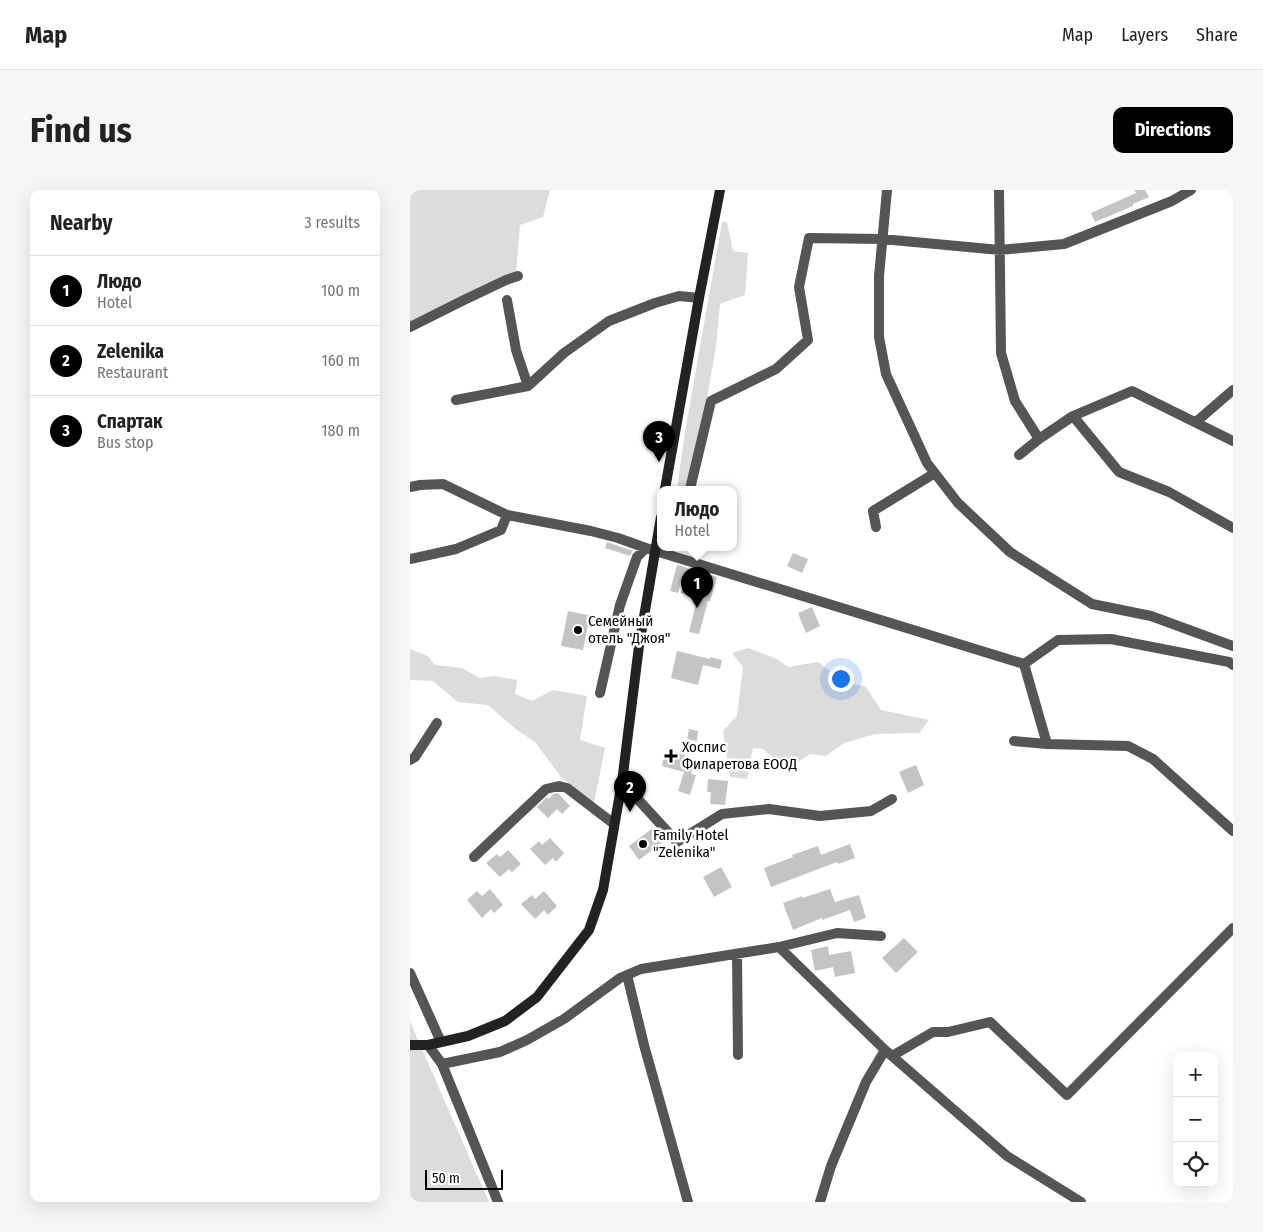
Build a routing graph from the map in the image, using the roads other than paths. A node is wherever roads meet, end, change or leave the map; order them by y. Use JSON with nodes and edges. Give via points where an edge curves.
{"nodes":[{"id":1,"x":720,"y":190,"type":"edge"},
{"id":2,"x":887,"y":190,"type":"edge"},
{"id":3,"x":999,"y":190,"type":"edge"},
{"id":4,"x":1191,"y":190,"type":"edge"},
{"id":5,"x":882,"y":239,"type":"junction"},
{"id":6,"x":1000,"y":250,"type":"junction"},
{"id":7,"x":518,"y":276,"type":"dead end"},
{"id":8,"x":700,"y":298,"type":"junction"},
{"id":9,"x":507,"y":300,"type":"dead end"},
{"id":10,"x":410,"y":328,"type":"edge"},
{"id":11,"x":528,"y":386,"type":"junction"},
{"id":12,"x":1233,"y":390,"type":"edge"},
{"id":13,"x":456,"y":400,"type":"dead end"},
{"id":14,"x":1074,"y":416,"type":"junction"},
{"id":15,"x":1196,"y":422,"type":"junction"},
{"id":16,"x":1039,"y":439,"type":"junction"},
{"id":17,"x":1233,"y":441,"type":"edge"},
{"id":18,"x":1019,"y":455,"type":"dead end"},
{"id":19,"x":935,"y":473,"type":"junction"},
{"id":20,"x":666,"y":486,"type":"edge"},
{"id":21,"x":691,"y":486,"type":"edge"},
{"id":22,"x":410,"y":487,"type":"edge"},
{"id":23,"x":507,"y":515,"type":"junction"},
{"id":24,"x":876,"y":527,"type":"dead end"},
{"id":25,"x":1233,"y":528,"type":"edge"},
{"id":26,"x":657,"y":529,"type":"edge"},
{"id":27,"x":650,"y":549,"type":"junction"},
{"id":28,"x":657,"y":550,"type":"edge"},
{"id":29,"x":673,"y":551,"type":"edge"},
{"id":30,"x":410,"y":559,"type":"edge"},
{"id":31,"x":1233,"y":646,"type":"edge"},
{"id":32,"x":1024,"y":664,"type":"junction"},
{"id":33,"x":1233,"y":665,"type":"edge"},
{"id":34,"x":600,"y":694,"type":"dead end"},
{"id":35,"x":437,"y":723,"type":"dead end"},
{"id":36,"x":1014,"y":742,"type":"dead end"},
{"id":37,"x":1047,"y":744,"type":"junction"},
{"id":38,"x":410,"y":760,"type":"edge"},
{"id":39,"x":622,"y":782,"type":"junction"},
{"id":40,"x":892,"y":799,"type":"dead end"},
{"id":41,"x":614,"y":824,"type":"junction"},
{"id":42,"x":1233,"y":831,"type":"edge"},
{"id":43,"x":474,"y":857,"type":"dead end"},
{"id":44,"x":1233,"y":928,"type":"edge"},
{"id":45,"x":882,"y":936,"type":"dead end"},
{"id":46,"x":779,"y":947,"type":"junction"},
{"id":47,"x":737,"y":954,"type":"junction"},
{"id":48,"x":410,"y":974,"type":"edge"},
{"id":49,"x":627,"y":975,"type":"junction"},
{"id":50,"x":441,"y":1042,"type":"junction"},
{"id":51,"x":410,"y":1045,"type":"edge"},
{"id":52,"x":428,"y":1045,"type":"junction"},
{"id":53,"x":889,"y":1053,"type":"junction"},
{"id":54,"x":738,"y":1055,"type":"dead end"},
{"id":55,"x":442,"y":1064,"type":"junction"},
{"id":56,"x":498,"y":1202,"type":"edge"},
{"id":57,"x":688,"y":1202,"type":"edge"},
{"id":58,"x":820,"y":1202,"type":"edge"},
{"id":59,"x":1080,"y":1202,"type":"edge"}],
"edges":[{"from":1,"to":8,"type":"main road"},
{"from":2,"to":5,"type":"street"},
{"from":3,"to":6,"type":"street"},
{"from":4,"to":6,"type":"street","via":[[1172,201],[1064,244]]},
{"from":5,"to":6,"type":"street"},
{"from":5,"to":19,"type":"street","via":[[878,276],[880,337],[886,374],[927,463]]},
{"from":5,"to":21,"type":"street","via":[[808,238],[799,287],[808,340],[776,369],[711,401]]},
{"from":6,"to":16,"type":"street","via":[[1001,353],[1015,401]]},
{"from":7,"to":10,"type":"street"},
{"from":8,"to":11,"type":"street","via":[[679,296],[609,321],[564,353]]},
{"from":8,"to":20,"type":"main road"},
{"from":9,"to":11,"type":"street","via":[[516,350]]},
{"from":11,"to":13,"type":"street"},
{"from":12,"to":15,"type":"street"},
{"from":14,"to":15,"type":"street","via":[[1132,391]]},
{"from":14,"to":16,"type":"street"},
{"from":14,"to":25,"type":"street","via":[[1120,472],[1169,492]]},
{"from":15,"to":17,"type":"street"},
{"from":16,"to":18,"type":"street"},
{"from":19,"to":24,"type":"street","via":[[873,511]]},
{"from":19,"to":31,"type":"street","via":[[958,503],[1010,552],[1092,604],[1151,616]]},
{"from":22,"to":23,"type":"street","via":[[443,484]]},
{"from":23,"to":27,"type":"street","via":[[591,531]]},
{"from":23,"to":30,"type":"street","via":[[501,530],[456,549]]},
{"from":26,"to":27,"type":"main road"},
{"from":27,"to":28,"type":"street"},
{"from":27,"to":34,"type":"street","via":[[637,557],[620,605]]},
{"from":27,"to":39,"type":"main road"},
{"from":29,"to":32,"type":"street"},
{"from":32,"to":33,"type":"street","via":[[1058,640],[1111,638]]},
{"from":32,"to":37,"type":"street"},
{"from":35,"to":38,"type":"street"},
{"from":36,"to":37,"type":"street"},
{"from":37,"to":42,"type":"street","via":[[1128,746],[1153,759]]},
{"from":39,"to":40,"type":"street","via":[[677,842],[722,814],[769,809],[820,816],[871,811]]},
{"from":39,"to":41,"type":"main road"},
{"from":41,"to":43,"type":"street","via":[[567,788],[558,786],[546,790]]},
{"from":41,"to":50,"type":"main road","via":[[603,890],[589,930],[537,997],[505,1021],[468,1036]]},
{"from":44,"to":53,"type":"street","via":[[1067,1095],[990,1022],[948,1032],[933,1032]]},
{"from":45,"to":46,"type":"street","via":[[837,933]]},
{"from":46,"to":47,"type":"street"},
{"from":46,"to":53,"type":"street"},
{"from":47,"to":49,"type":"street","via":[[641,969]]},
{"from":47,"to":54,"type":"street"},
{"from":48,"to":50,"type":"street"},
{"from":49,"to":55,"type":"street","via":[[528,1040],[500,1052]]},
{"from":49,"to":57,"type":"street"},
{"from":50,"to":52,"type":"main road"},
{"from":51,"to":52,"type":"main road"},
{"from":52,"to":55,"type":"street"},
{"from":53,"to":58,"type":"street","via":[[866,1082],[831,1166]]},
{"from":53,"to":59,"type":"street","via":[[1007,1156]]},
{"from":55,"to":56,"type":"street"}]}
